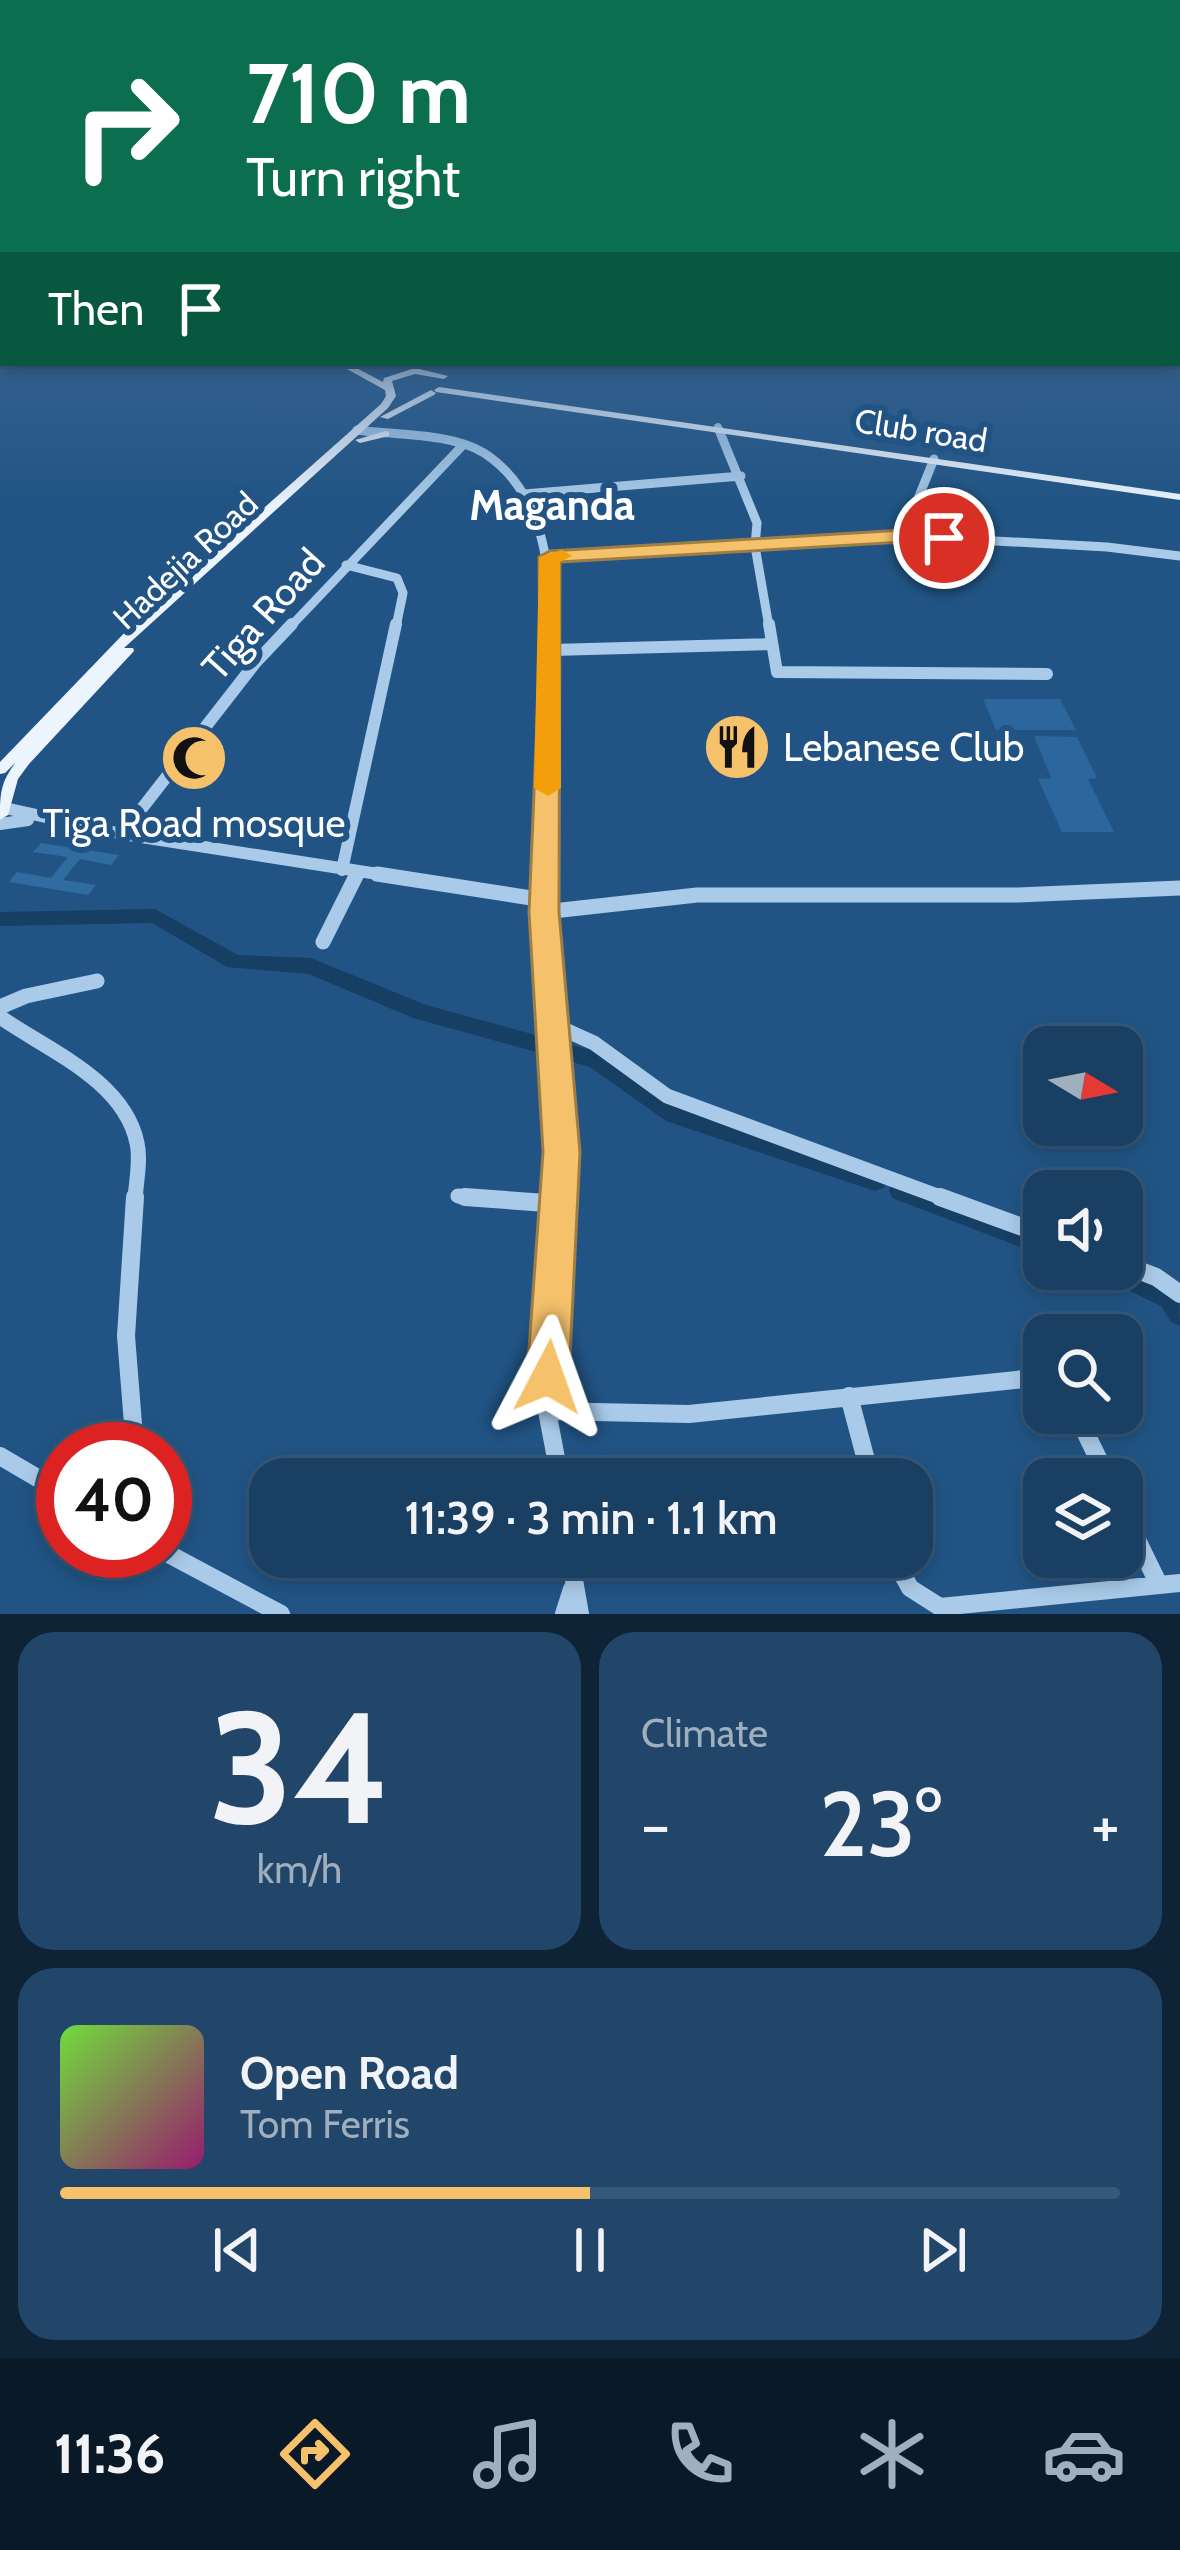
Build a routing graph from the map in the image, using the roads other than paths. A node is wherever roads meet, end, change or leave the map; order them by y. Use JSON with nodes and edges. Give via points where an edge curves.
{"nodes":[{"id":1,"x":344,"y":366,"type":"edge"},
{"id":2,"x":422,"y":366,"type":"edge"},
{"id":3,"x":442,"y":366,"type":"edge"},
{"id":4,"x":404,"y":372,"type":"junction"},
{"id":5,"x":355,"y":373,"type":"junction"},
{"id":6,"x":446,"y":378,"type":"junction"},
{"id":7,"x":388,"y":390,"type":"junction"},
{"id":8,"x":435,"y":392,"type":"junction"},
{"id":9,"x":553,"y":402,"type":"junction"},
{"id":10,"x":718,"y":427,"type":"junction"},
{"id":11,"x":369,"y":432,"type":"junction"},
{"id":12,"x":463,"y":445,"type":"junction"},
{"id":13,"x":928,"y":457,"type":"junction"},
{"id":14,"x":741,"y":476,"type":"junction"},
{"id":15,"x":524,"y":494,"type":"junction"},
{"id":16,"x":1180,"y":494,"type":"edge"},
{"id":17,"x":904,"y":536,"type":"junction"},
{"id":18,"x":755,"y":546,"type":"junction"},
{"id":19,"x":1180,"y":556,"type":"edge"},
{"id":20,"x":550,"y":557,"type":"junction"},
{"id":21,"x":346,"y":566,"type":"junction"},
{"id":22,"x":769,"y":644,"type":"junction"},
{"id":23,"x":552,"y":650,"type":"junction"},
{"id":24,"x":1047,"y":674,"type":"dead end"},
{"id":25,"x":0,"y":770,"type":"edge"},
{"id":26,"x":2,"y":807,"type":"edge"},
{"id":27,"x":122,"y":835,"type":"junction"},
{"id":28,"x":350,"y":871,"type":"junction"},
{"id":29,"x":1180,"y":888,"type":"edge"},
{"id":30,"x":544,"y":906,"type":"junction"},
{"id":31,"x":323,"y":942,"type":"dead end"},
{"id":32,"x":97,"y":981,"type":"dead end"},
{"id":33,"x":0,"y":1007,"type":"edge"},
{"id":34,"x":0,"y":1017,"type":"edge"},
{"id":35,"x":553,"y":1024,"type":"junction"},
{"id":36,"x":458,"y":1196,"type":"dead end"},
{"id":37,"x":560,"y":1204,"type":"junction"},
{"id":38,"x":1023,"y":1227,"type":"edge"},
{"id":39,"x":1143,"y":1272,"type":"edge"},
{"id":40,"x":1180,"y":1294,"type":"edge"},
{"id":41,"x":1023,"y":1379,"type":"edge"},
{"id":42,"x":849,"y":1396,"type":"junction"},
{"id":43,"x":547,"y":1411,"type":"junction"},
{"id":44,"x":129,"y":1422,"type":"edge"},
{"id":45,"x":0,"y":1456,"type":"edge"},
{"id":46,"x":556,"y":1458,"type":"edge"},
{"id":47,"x":866,"y":1458,"type":"edge"},
{"id":48,"x":36,"y":1477,"type":"edge"},
{"id":49,"x":1143,"y":1542,"type":"edge"},
{"id":50,"x":192,"y":1566,"type":"edge"},
{"id":51,"x":571,"y":1578,"type":"edge"},
{"id":52,"x":898,"y":1578,"type":"edge"},
{"id":53,"x":1170,"y":1584,"type":"edge"},
{"id":54,"x":572,"y":1588,"type":"junction"},
{"id":55,"x":281,"y":1614,"type":"edge"},
{"id":56,"x":564,"y":1614,"type":"edge"},
{"id":57,"x":580,"y":1614,"type":"edge"}],
"edges":[{"from":1,"to":5,"type":"main road"},
{"from":2,"to":4,"type":"main road"},
{"from":3,"to":6,"type":"main road"},
{"from":4,"to":5,"type":"main road"},
{"from":4,"to":6,"type":"main road"},
{"from":4,"to":7,"type":"main road","name":"Hadejia Road","via":[[387,380]]},
{"from":5,"to":7,"type":"main road"},
{"from":6,"to":8,"type":"main road"},
{"from":6,"to":9,"type":"main road"},
{"from":7,"to":8,"type":"main road","name":"Club road"},
{"from":7,"to":11,"type":"main road","name":"Hadejia Road"},
{"from":8,"to":9,"type":"main road","name":"Club road"},
{"from":8,"to":11,"type":"main road","name":"Hadejia Road","via":[[399,406]]},
{"from":9,"to":10,"type":"main road","name":"Club road"},
{"from":9,"to":13,"type":"main road"},
{"from":10,"to":13,"type":"main road","name":"Club road"},
{"from":10,"to":14,"type":"street"},
{"from":11,"to":12,"type":"street"},
{"from":11,"to":25,"type":"main road","name":"Hadejia Road","via":[[135,629]]},
{"from":11,"to":26,"type":"main road","name":"Hadejia Road","via":[[140,639],[24,761]]},
{"from":12,"to":15,"type":"street","via":[[493,459]]},
{"from":12,"to":21,"type":"street","name":"Tiga Road"},
{"from":13,"to":16,"type":"main road","name":"Club road"},
{"from":13,"to":17,"type":"street"},
{"from":14,"to":15,"type":"street"},
{"from":14,"to":18,"type":"street","via":[[758,523]]},
{"from":15,"to":20,"type":"street"},
{"from":17,"to":18,"type":"street"},
{"from":17,"to":19,"type":"street"},
{"from":18,"to":20,"type":"street"},
{"from":18,"to":22,"type":"street"},
{"from":20,"to":23,"type":"street"},
{"from":21,"to":27,"type":"street","name":"Tiga Road","via":[[256,662]]},
{"from":21,"to":28,"type":"street","via":[[397,578],[404,593]]},
{"from":22,"to":23,"type":"street"},
{"from":22,"to":24,"type":"street","via":[[773,668],[792,675]]},
{"from":23,"to":30,"type":"street"},
{"from":26,"to":27,"type":"street"},
{"from":27,"to":28,"type":"street"},
{"from":28,"to":30,"type":"street"},
{"from":28,"to":31,"type":"street"},
{"from":29,"to":30,"type":"street","via":[[697,895]]},
{"from":30,"to":35,"type":"street"},
{"from":32,"to":33,"type":"street"},
{"from":34,"to":44,"type":"street","via":[[84,1070],[133,1121]]},
{"from":35,"to":37,"type":"street"},
{"from":35,"to":38,"type":"street","via":[[667,1096]]},
{"from":36,"to":37,"type":"street"},
{"from":37,"to":43,"type":"street"},
{"from":39,"to":40,"type":"street"},
{"from":41,"to":42,"type":"street"},
{"from":42,"to":43,"type":"street","via":[[689,1414]]},
{"from":42,"to":47,"type":"street"},
{"from":43,"to":46,"type":"street"},
{"from":45,"to":48,"type":"street"},
{"from":49,"to":53,"type":"street"},
{"from":50,"to":55,"type":"street"},
{"from":51,"to":54,"type":"street"},
{"from":52,"to":53,"type":"street","via":[[940,1607]]},
{"from":54,"to":56,"type":"street"},
{"from":54,"to":57,"type":"street"}]}
